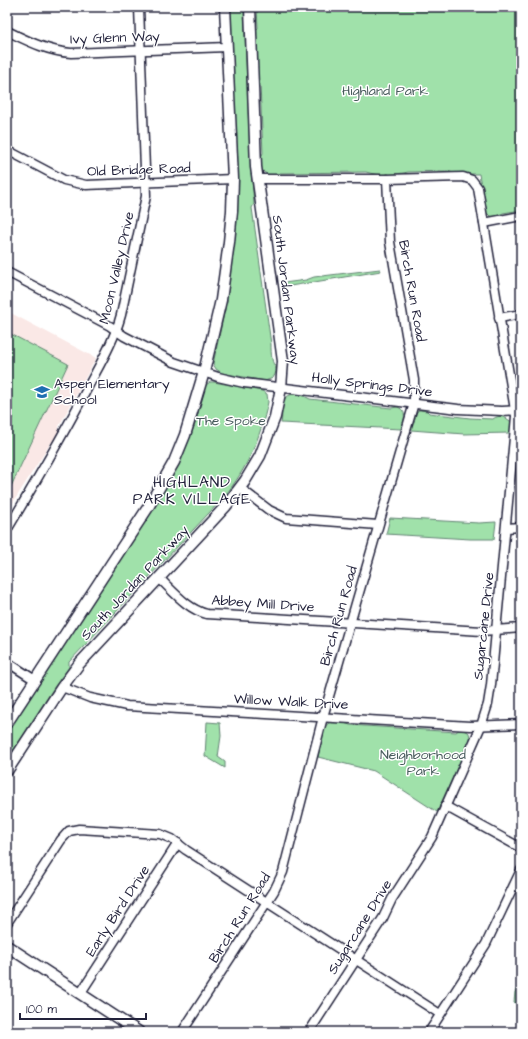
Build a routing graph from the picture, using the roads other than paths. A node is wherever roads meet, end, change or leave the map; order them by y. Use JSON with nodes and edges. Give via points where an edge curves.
{"nodes":[{"id":1,"x":140,"y":7,"type":"edge"},
{"id":2,"x":225,"y":7,"type":"edge"},
{"id":3,"x":250,"y":7,"type":"edge"},
{"id":4,"x":7,"y":31,"type":"edge"},
{"id":5,"x":227,"y":47,"type":"junction"},
{"id":6,"x":141,"y":51,"type":"junction"},
{"id":7,"x":7,"y":150,"type":"edge"},
{"id":8,"x":258,"y":179,"type":"junction"},
{"id":9,"x":387,"y":179,"type":"junction"},
{"id":10,"x":232,"y":180,"type":"junction"},
{"id":11,"x":146,"y":184,"type":"junction"},
{"id":12,"x":521,"y":216,"type":"edge"},
{"id":13,"x":484,"y":223,"type":"junction"},
{"id":14,"x":7,"y":272,"type":"edge"},
{"id":15,"x":521,"y":314,"type":"edge"},
{"id":16,"x":500,"y":318,"type":"junction"},
{"id":17,"x":116,"y":332,"type":"junction"},
{"id":18,"x":204,"y":372,"type":"junction"},
{"id":19,"x":281,"y":388,"type":"junction"},
{"id":20,"x":414,"y":403,"type":"junction"},
{"id":21,"x":518,"y":410,"type":"edge"},
{"id":22,"x":240,"y":488,"type":"junction"},
{"id":23,"x":378,"y":525,"type":"junction"},
{"id":24,"x":521,"y":527,"type":"edge"},
{"id":25,"x":506,"y":528,"type":"junction"},
{"id":26,"x":7,"y":530,"type":"edge"},
{"id":27,"x":159,"y":578,"type":"junction"},
{"id":28,"x":350,"y":623,"type":"junction"},
{"id":29,"x":521,"y":628,"type":"edge"},
{"id":30,"x":496,"y":630,"type":"junction"},
{"id":31,"x":7,"y":662,"type":"edge"},
{"id":32,"x":35,"y":680,"type":"junction"},
{"id":33,"x":62,"y":687,"type":"junction"},
{"id":34,"x":323,"y":717,"type":"junction"},
{"id":35,"x":7,"y":723,"type":"edge"},
{"id":36,"x":521,"y":724,"type":"edge"},
{"id":37,"x":481,"y":726,"type":"junction"},
{"id":38,"x":7,"y":770,"type":"edge"},
{"id":39,"x":445,"y":806,"type":"junction"},
{"id":40,"x":178,"y":843,"type":"junction"},
{"id":41,"x":521,"y":848,"type":"edge"},
{"id":42,"x":521,"y":870,"type":"edge"},
{"id":43,"x":267,"y":902,"type":"junction"},
{"id":44,"x":7,"y":923,"type":"edge"},
{"id":45,"x":7,"y":946,"type":"edge"},
{"id":46,"x":356,"y":959,"type":"junction"},
{"id":47,"x":80,"y":994,"type":"junction"},
{"id":48,"x":440,"y":1014,"type":"junction"},
{"id":49,"x":139,"y":1032,"type":"edge"},
{"id":50,"x":182,"y":1032,"type":"edge"},
{"id":51,"x":309,"y":1032,"type":"edge"},
{"id":52,"x":429,"y":1032,"type":"edge"}],
"edges":[{"from":1,"to":6,"type":"street","name":"Moon Valley Drive"},
{"from":2,"to":5,"type":"street","name":"South Jordan Parkway"},
{"from":3,"to":8,"type":"street","name":"South Jordan Parkway"},
{"from":4,"to":6,"type":"street","name":"Ivy Glenn Way","via":[[43,48],[61,52]]},
{"from":5,"to":6,"type":"street","name":"Ivy Glenn Way"},
{"from":5,"to":10,"type":"street","name":"South Jordan Parkway"},
{"from":6,"to":11,"type":"street","name":"Moon Valley Drive"},
{"from":7,"to":11,"type":"street","name":"Old Bridge Road","via":[[71,182],[95,186]]},
{"from":8,"to":9,"type":"street"},
{"from":8,"to":19,"type":"street","name":"South Jordan Parkway","via":[[282,351]]},
{"from":9,"to":13,"type":"street","name":"Sugarcane Drive","via":[[463,177],[472,180],[478,188]]},
{"from":9,"to":20,"type":"street","name":"Birch Run Road","via":[[390,242],[414,380]]},
{"from":10,"to":11,"type":"street","name":"Old Bridge Road"},
{"from":10,"to":18,"type":"street","name":"South Jordan Parkway","via":[[229,242],[221,300]]},
{"from":11,"to":17,"type":"street","name":"Moon Valley Drive","via":[[146,196],[126,296]]},
{"from":12,"to":13,"type":"street"},
{"from":13,"to":16,"type":"street","name":"Sugarcane Drive"},
{"from":14,"to":17,"type":"street","name":"Holly Springs Drive","via":[[110,326]]},
{"from":15,"to":16,"type":"street"},
{"from":16,"to":21,"type":"street","name":"Sugarcane Drive"},
{"from":17,"to":18,"type":"street","name":"Holly Springs Drive","via":[[174,362]]},
{"from":17,"to":26,"type":"street","name":"Moon Valley Drive","via":[[60,440]]},
{"from":18,"to":19,"type":"street","name":"Holly Springs Drive","via":[[244,383]]},
{"from":18,"to":32,"type":"street","name":"South Jordan Parkway","via":[[174,462],[147,509]]},
{"from":19,"to":20,"type":"street","name":"Holly Springs Drive"},
{"from":19,"to":22,"type":"street","name":"South Jordan Parkway","via":[[275,417],[265,444]]},
{"from":20,"to":21,"type":"street","name":"Holly Springs Drive","via":[[458,409]]},
{"from":20,"to":23,"type":"street","name":"Birch Run Road"},
{"from":21,"to":25,"type":"street","name":"Sugarcane Drive"},
{"from":22,"to":23,"type":"street","via":[[269,510],[286,518]]},
{"from":22,"to":27,"type":"street","name":"South Jordan Parkway"},
{"from":23,"to":28,"type":"street","name":"Birch Run Road"},
{"from":24,"to":25,"type":"street"},
{"from":25,"to":30,"type":"street","name":"Sugarcane Drive"},
{"from":27,"to":28,"type":"street","name":"Abbey Mill Drive","via":[[196,610],[207,614]]},
{"from":27,"to":33,"type":"street","name":"South Jordan Parkway"},
{"from":28,"to":30,"type":"street","name":"Abbey Mill Drive"},
{"from":28,"to":34,"type":"street","name":"Birch Run Road"},
{"from":29,"to":30,"type":"street","name":"Abbey Mill Drive"},
{"from":30,"to":37,"type":"street","name":"Sugarcane Drive","via":[[490,695]]},
{"from":31,"to":32,"type":"street"},
{"from":32,"to":35,"type":"street","name":"South Jordan Parkway"},
{"from":33,"to":34,"type":"street","name":"Willow Walk Drive","via":[[96,700],[127,706]]},
{"from":33,"to":38,"type":"street","name":"South Jordan Parkway"},
{"from":34,"to":37,"type":"street","name":"Willow Walk Drive"},
{"from":34,"to":43,"type":"street","name":"Birch Run Road","via":[[285,865],[281,878]]},
{"from":36,"to":37,"type":"street","name":"Willow Walk Drive"},
{"from":37,"to":39,"type":"street","name":"Sugarcane Drive"},
{"from":39,"to":41,"type":"street"},
{"from":39,"to":46,"type":"street","name":"Sugarcane Drive","via":[[425,848]]},
{"from":40,"to":43,"type":"street"},
{"from":40,"to":44,"type":"street","via":[[160,834],[79,829],[69,831]]},
{"from":40,"to":47,"type":"street","name":"Early Bird Drive"},
{"from":42,"to":48,"type":"street","via":[[486,944]]},
{"from":43,"to":46,"type":"street"},
{"from":43,"to":50,"type":"street","name":"Birch Run Road"},
{"from":45,"to":47,"type":"street"},
{"from":46,"to":48,"type":"street"},
{"from":46,"to":51,"type":"street","name":"Sugarcane Drive"},
{"from":47,"to":49,"type":"street"},
{"from":48,"to":52,"type":"street"}]}
